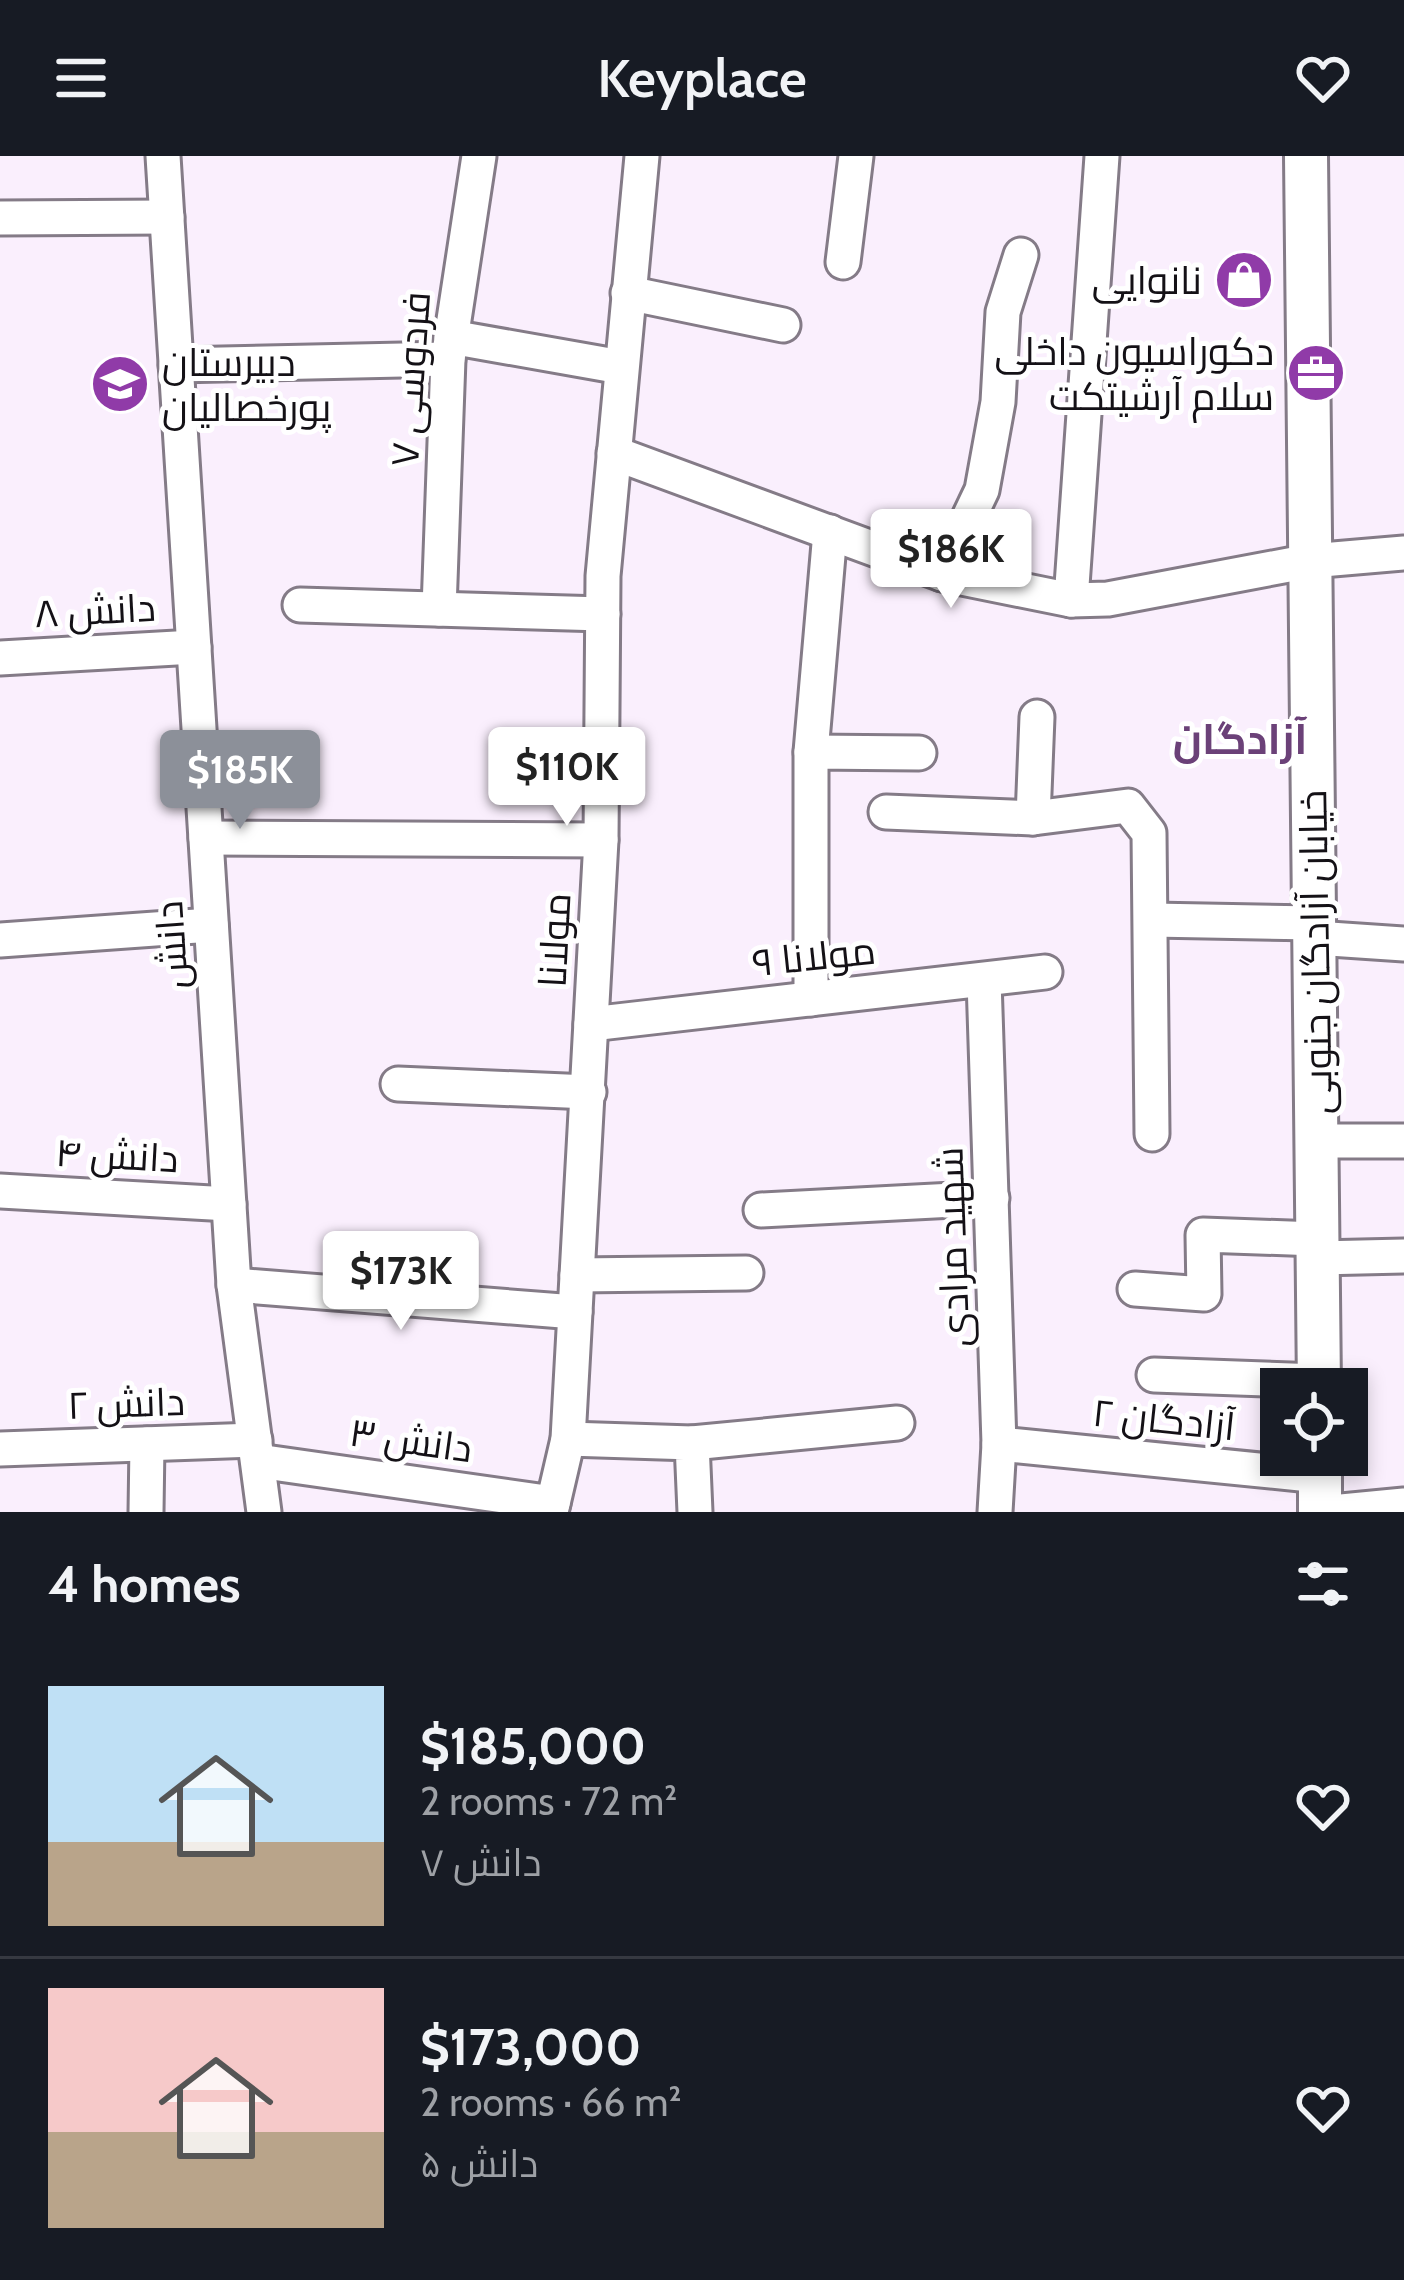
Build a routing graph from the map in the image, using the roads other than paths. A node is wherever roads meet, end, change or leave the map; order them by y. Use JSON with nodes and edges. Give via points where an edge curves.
{"nodes":[{"id":1,"x":164,"y":156,"type":"edge"},
{"id":2,"x":479,"y":156,"type":"edge"},
{"id":3,"x":642,"y":156,"type":"edge"},
{"id":4,"x":856,"y":156,"type":"edge"},
{"id":5,"x":1102,"y":156,"type":"edge"},
{"id":6,"x":1306,"y":156,"type":"edge"},
{"id":7,"x":167,"y":217,"type":"junction"},
{"id":8,"x":0,"y":218,"type":"edge"},
{"id":9,"x":1021,"y":255,"type":"dead end"},
{"id":10,"x":843,"y":262,"type":"dead end"},
{"id":11,"x":628,"y":293,"type":"junction"},
{"id":12,"x":783,"y":325,"type":"dead end"},
{"id":13,"x":450,"y":348,"type":"junction"},
{"id":14,"x":176,"y":365,"type":"junction"},
{"id":15,"x":621,"y":367,"type":"junction"},
{"id":16,"x":614,"y":453,"type":"junction"},
{"id":17,"x":830,"y":532,"type":"junction"},
{"id":18,"x":1404,"y":553,"type":"edge"},
{"id":19,"x":1310,"y":560,"type":"junction"},
{"id":20,"x":942,"y":574,"type":"junction"},
{"id":21,"x":1071,"y":600,"type":"junction"},
{"id":22,"x":300,"y":605,"type":"dead end"},
{"id":23,"x":439,"y":609,"type":"junction"},
{"id":24,"x":603,"y":614,"type":"junction"},
{"id":25,"x":194,"y":647,"type":"junction"},
{"id":26,"x":0,"y":658,"type":"edge"},
{"id":27,"x":1037,"y":717,"type":"dead end"},
{"id":28,"x":811,"y":752,"type":"junction"},
{"id":29,"x":919,"y":753,"type":"dead end"},
{"id":30,"x":886,"y":812,"type":"dead end"},
{"id":31,"x":1033,"y":818,"type":"junction"},
{"id":32,"x":206,"y":838,"type":"junction"},
{"id":33,"x":601,"y":840,"type":"junction"},
{"id":34,"x":1152,"y":920,"type":"junction"},
{"id":35,"x":212,"y":925,"type":"junction"},
{"id":36,"x":1315,"y":930,"type":"junction"},
{"id":37,"x":0,"y":940,"type":"edge"},
{"id":38,"x":1404,"y":944,"type":"edge"},
{"id":39,"x":1045,"y":972,"type":"dead end"},
{"id":40,"x":984,"y":980,"type":"junction"},
{"id":41,"x":811,"y":999,"type":"junction"},
{"id":42,"x":592,"y":1024,"type":"junction"},
{"id":43,"x":398,"y":1084,"type":"dead end"},
{"id":44,"x":589,"y":1092,"type":"junction"},
{"id":45,"x":1151,"y":1134,"type":"dead end"},
{"id":46,"x":1404,"y":1141,"type":"edge"},
{"id":47,"x":1317,"y":1142,"type":"junction"},
{"id":48,"x":0,"y":1191,"type":"edge"},
{"id":49,"x":992,"y":1198,"type":"junction"},
{"id":50,"x":229,"y":1204,"type":"junction"},
{"id":51,"x":761,"y":1210,"type":"dead end"},
{"id":52,"x":1318,"y":1248,"type":"junction"},
{"id":53,"x":1404,"y":1256,"type":"edge"},
{"id":54,"x":746,"y":1273,"type":"dead end"},
{"id":55,"x":577,"y":1275,"type":"junction"},
{"id":56,"x":234,"y":1285,"type":"junction"},
{"id":57,"x":1135,"y":1289,"type":"dead end"},
{"id":58,"x":574,"y":1312,"type":"junction"},
{"id":59,"x":1319,"y":1368,"type":"edge"},
{"id":60,"x":1154,"y":1376,"type":"dead end"},
{"id":61,"x":1260,"y":1382,"type":"edge"},
{"id":62,"x":897,"y":1424,"type":"dead end"},
{"id":63,"x":568,"y":1439,"type":"junction"},
{"id":64,"x":692,"y":1443,"type":"junction"},
{"id":65,"x":147,"y":1444,"type":"junction"},
{"id":66,"x":999,"y":1444,"type":"junction"},
{"id":67,"x":0,"y":1449,"type":"edge"},
{"id":68,"x":256,"y":1451,"type":"junction"},
{"id":69,"x":1323,"y":1489,"type":"edge"},
{"id":70,"x":1404,"y":1505,"type":"edge"},
{"id":71,"x":552,"y":1508,"type":"edge"},
{"id":72,"x":146,"y":1512,"type":"edge"},
{"id":73,"x":264,"y":1512,"type":"edge"},
{"id":74,"x":695,"y":1512,"type":"edge"},
{"id":75,"x":995,"y":1512,"type":"edge"}],
"edges":[{"from":1,"to":7,"type":"street","name":"دانش"},
{"from":2,"to":13,"type":"street","name":"فردوسی ۷"},
{"from":3,"to":11,"type":"street","name":"مولانا"},
{"from":4,"to":10,"type":"street"},
{"from":5,"to":21,"type":"street"},
{"from":6,"to":19,"type":"main road","name":"خیابان آزادگان جنوبی"},
{"from":7,"to":8,"type":"street"},
{"from":7,"to":14,"type":"street","name":"دانش"},
{"from":9,"to":20,"type":"street","via":[[1003,312],[982,490]]},
{"from":11,"to":12,"type":"street"},
{"from":11,"to":15,"type":"street","name":"مولانا"},
{"from":13,"to":14,"type":"street"},
{"from":13,"to":15,"type":"street"},
{"from":13,"to":23,"type":"street","name":"فردوسی ۷"},
{"from":14,"to":25,"type":"street","name":"دانش"},
{"from":15,"to":16,"type":"street","name":"مولانا"},
{"from":16,"to":17,"type":"street"},
{"from":16,"to":24,"type":"street","name":"مولانا"},
{"from":17,"to":20,"type":"street"},
{"from":17,"to":28,"type":"street"},
{"from":18,"to":19,"type":"street"},
{"from":19,"to":21,"type":"street"},
{"from":19,"to":36,"type":"main road","name":"خیابان آزادگان جنوبی"},
{"from":20,"to":21,"type":"street"},
{"from":22,"to":23,"type":"street"},
{"from":23,"to":24,"type":"street"},
{"from":24,"to":33,"type":"street","name":"مولانا"},
{"from":25,"to":26,"type":"street","name":"دانش ۸"},
{"from":25,"to":32,"type":"street","name":"دانش"},
{"from":27,"to":31,"type":"street"},
{"from":28,"to":29,"type":"street"},
{"from":28,"to":41,"type":"street"},
{"from":30,"to":31,"type":"street"},
{"from":31,"to":34,"type":"street","via":[[1128,806],[1149,832]]},
{"from":32,"to":33,"type":"street"},
{"from":32,"to":35,"type":"street","name":"دانش"},
{"from":33,"to":42,"type":"street","name":"مولانا"},
{"from":34,"to":36,"type":"street"},
{"from":34,"to":45,"type":"street"},
{"from":35,"to":37,"type":"street"},
{"from":35,"to":50,"type":"street","name":"دانش"},
{"from":36,"to":38,"type":"street"},
{"from":36,"to":47,"type":"main road","name":"خیابان آزادگان جنوبی"},
{"from":39,"to":40,"type":"street","name":"مولانا ۹"},
{"from":40,"to":41,"type":"street","name":"مولانا ۹"},
{"from":40,"to":49,"type":"street","name":"شهید مرادی"},
{"from":41,"to":42,"type":"street","name":"مولانا ۹"},
{"from":42,"to":44,"type":"street","name":"مولانا"},
{"from":43,"to":44,"type":"street"},
{"from":44,"to":55,"type":"street","name":"مولانا"},
{"from":46,"to":47,"type":"street"},
{"from":47,"to":52,"type":"main road","name":"خیابان آزادگان جنوبی"},
{"from":48,"to":50,"type":"street","name":"دانش ۴"},
{"from":49,"to":51,"type":"street"},
{"from":49,"to":66,"type":"street","name":"شهید مرادی"},
{"from":50,"to":56,"type":"street","name":"دانش"},
{"from":52,"to":53,"type":"street"},
{"from":52,"to":57,"type":"street","via":[[1203,1235],[1204,1294]]},
{"from":52,"to":59,"type":"main road","name":"خیابان آزادگان جنوبی"},
{"from":54,"to":55,"type":"street"},
{"from":55,"to":58,"type":"street","name":"مولانا"},
{"from":56,"to":58,"type":"street"},
{"from":56,"to":68,"type":"street","name":"دانش"},
{"from":58,"to":63,"type":"street","name":"مولانا"},
{"from":60,"to":61,"type":"street"},
{"from":62,"to":64,"type":"street"},
{"from":63,"to":64,"type":"street"},
{"from":63,"to":71,"type":"street","name":"مولانا"},
{"from":64,"to":74,"type":"street"},
{"from":65,"to":67,"type":"street","name":"دانش ۲"},
{"from":65,"to":68,"type":"street","name":"دانش ۲"},
{"from":65,"to":72,"type":"street"},
{"from":66,"to":69,"type":"street","name":"آزادگان ۲"},
{"from":66,"to":75,"type":"street","name":"شهید مرادی"},
{"from":68,"to":71,"type":"street","name":"دانش ۳"},
{"from":68,"to":73,"type":"street","name":"دانش"},
{"from":69,"to":70,"type":"street","name":"آزادگان ۲"}]}
